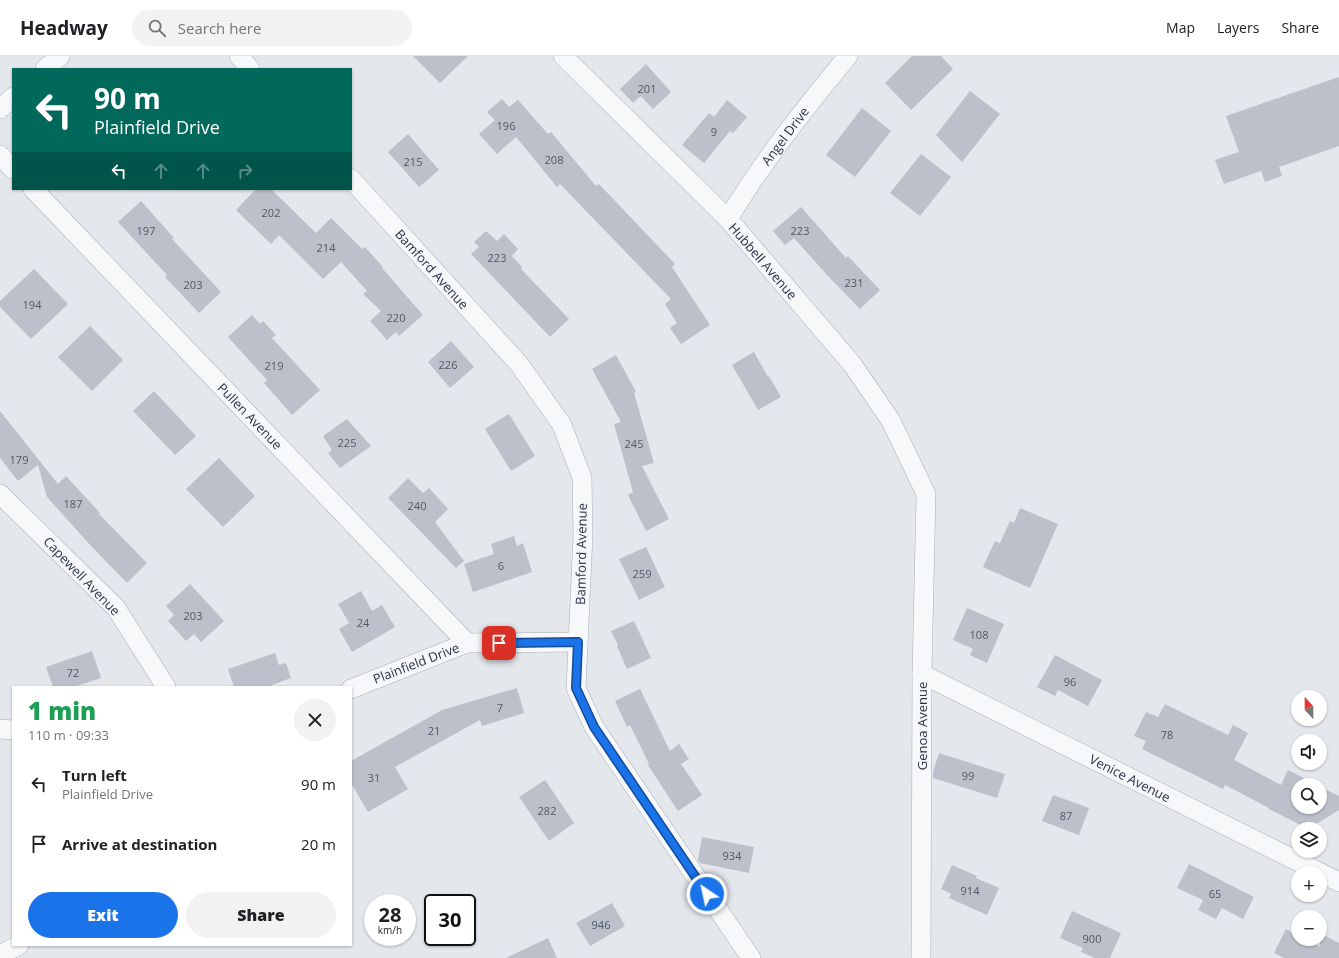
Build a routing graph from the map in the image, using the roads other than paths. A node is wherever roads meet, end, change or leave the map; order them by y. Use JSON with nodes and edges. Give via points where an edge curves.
{"nodes":[{"id":1,"x":60,"y":56,"type":"edge"},
{"id":2,"x":239,"y":56,"type":"edge"},
{"id":3,"x":563,"y":56,"type":"edge"},
{"id":4,"x":848,"y":56,"type":"edge"},
{"id":5,"x":46,"y":68,"type":"edge"},
{"id":6,"x":249,"y":68,"type":"edge"},
{"id":7,"x":12,"y":98,"type":"edge"},
{"id":8,"x":0,"y":109,"type":"edge"},
{"id":9,"x":0,"y":155,"type":"edge"},
{"id":10,"x":12,"y":168,"type":"edge"},
{"id":11,"x":352,"y":180,"type":"edge"},
{"id":12,"x":34,"y":190,"type":"edge"},
{"id":13,"x":728,"y":219,"type":"junction"},
{"id":14,"x":0,"y":494,"type":"edge"},
{"id":15,"x":926,"y":494,"type":"joint"},
{"id":16,"x":578,"y":642,"type":"junction"},
{"id":17,"x":467,"y":643,"type":"junction"},
{"id":18,"x":922,"y":674,"type":"junction"},
{"id":19,"x":165,"y":686,"type":"edge"},
{"id":20,"x":352,"y":689,"type":"edge"},
{"id":21,"x":0,"y":729,"type":"edge"},
{"id":22,"x":12,"y":730,"type":"edge"},
{"id":23,"x":1339,"y":882,"type":"edge"},
{"id":24,"x":17,"y":946,"type":"edge"},
{"id":25,"x":0,"y":955,"type":"edge"},
{"id":26,"x":751,"y":958,"type":"edge"},
{"id":27,"x":920,"y":958,"type":"edge"}],
"edges":[{"from":1,"to":5,"type":"street"},
{"from":2,"to":6,"type":"street"},
{"from":3,"to":13,"type":"street","name":"Hubbell Avenue"},
{"from":4,"to":13,"type":"street","name":"Angel Drive","via":[[755,176]]},
{"from":7,"to":8,"type":"street"},
{"from":9,"to":10,"type":"street"},
{"from":11,"to":16,"type":"street","name":"Bamford Avenue","via":[[519,364],[562,425],[582,478],[583,535]]},
{"from":12,"to":17,"type":"street","name":"Pullen Avenue"},
{"from":13,"to":15,"type":"street","name":"Hubbell Avenue","via":[[852,364],[891,421]]},
{"from":14,"to":19,"type":"street","name":"Capewell Avenue","via":[[116,608]]},
{"from":15,"to":18,"type":"street","name":"Genoa Avenue"},
{"from":16,"to":17,"type":"street","name":"Plainfield Drive"},
{"from":16,"to":26,"type":"street","name":"Bamford Avenue","via":[[576,688],[594,727]]},
{"from":17,"to":20,"type":"street","name":"Plainfield Drive"},
{"from":18,"to":23,"type":"street","name":"Venice Avenue"},
{"from":18,"to":27,"type":"street","name":"Genoa Avenue"},
{"from":21,"to":22,"type":"street"},
{"from":24,"to":25,"type":"street"}]}
